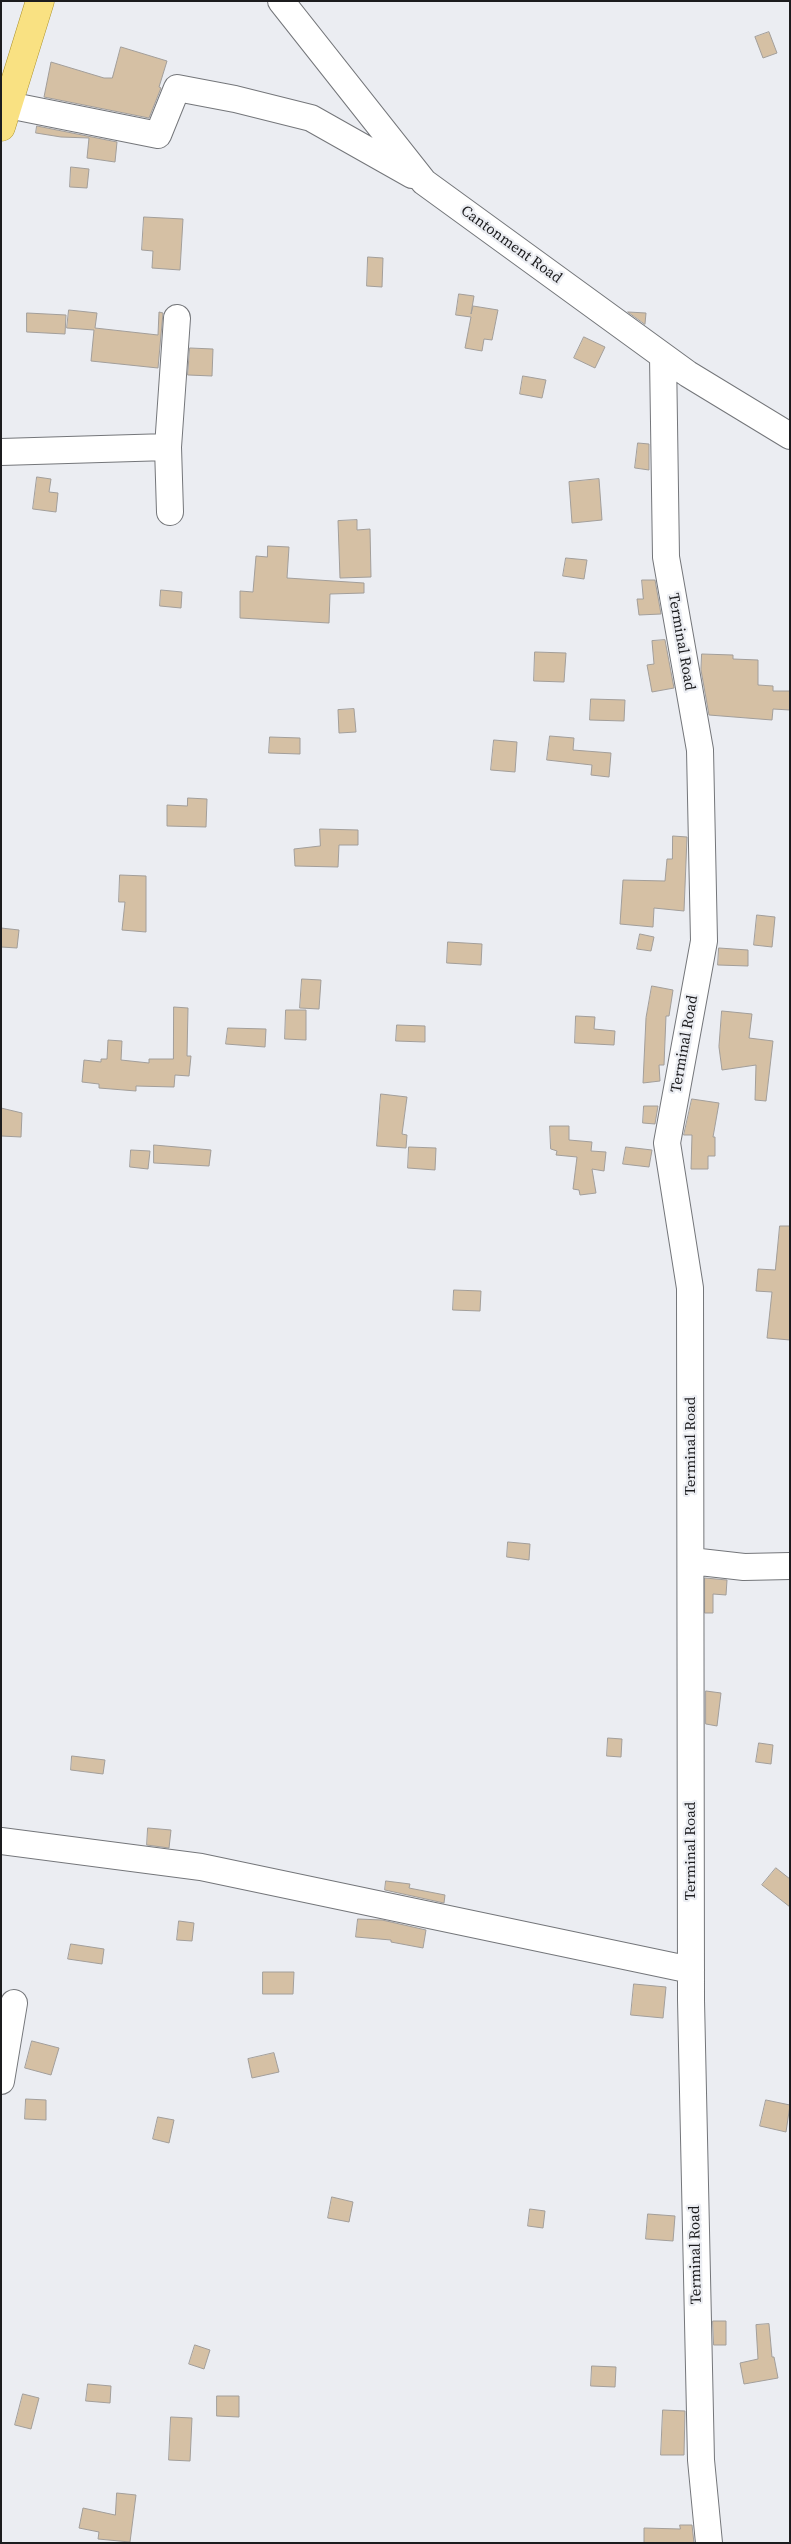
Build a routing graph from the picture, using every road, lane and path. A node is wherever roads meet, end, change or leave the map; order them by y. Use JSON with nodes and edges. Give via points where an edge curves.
{"nodes":[{"id":1,"x":40,"y":1,"type":"edge"},
{"id":2,"x":281,"y":1,"type":"edge"},
{"id":3,"x":4,"y":116,"type":"edge"},
{"id":4,"x":424,"y":182,"type":"junction"},
{"id":5,"x":177,"y":318,"type":"dead end"},
{"id":6,"x":663,"y":356,"type":"junction"},
{"id":7,"x":790,"y":436,"type":"edge"},
{"id":8,"x":168,"y":448,"type":"junction"},
{"id":9,"x":1,"y":452,"type":"edge"},
{"id":10,"x":170,"y":512,"type":"dead end"},
{"id":11,"x":691,"y":1561,"type":"junction"},
{"id":12,"x":790,"y":1566,"type":"edge"},
{"id":13,"x":1,"y":1841,"type":"edge"},
{"id":14,"x":691,"y":1970,"type":"junction"},
{"id":15,"x":14,"y":2003,"type":"dead end"},
{"id":16,"x":1,"y":2082,"type":"edge"},
{"id":17,"x":709,"y":2543,"type":"edge"}],
"edges":[{"from":1,"to":3,"type":"main road"},
{"from":2,"to":4,"type":"street","name":"Cantonment Road"},
{"from":3,"to":4,"type":"street","via":[[158,135],[177,88],[311,118]]},
{"from":4,"to":6,"type":"street","name":"Cantonment Road"},
{"from":5,"to":8,"type":"street"},
{"from":6,"to":7,"type":"street","name":"Cantonment Road"},
{"from":6,"to":11,"type":"street","name":"Terminal Road","via":[[666,557],[700,750],[704,941],[667,1143],[690,1288]]},
{"from":8,"to":9,"type":"street"},
{"from":8,"to":10,"type":"street"},
{"from":11,"to":12,"type":"street","via":[[744,1567]]},
{"from":11,"to":14,"type":"street","name":"Terminal Road"},
{"from":13,"to":14,"type":"street","via":[[201,1867]]},
{"from":14,"to":17,"type":"street","name":"Terminal Road","via":[[701,2460]]},
{"from":15,"to":16,"type":"street"}]}
